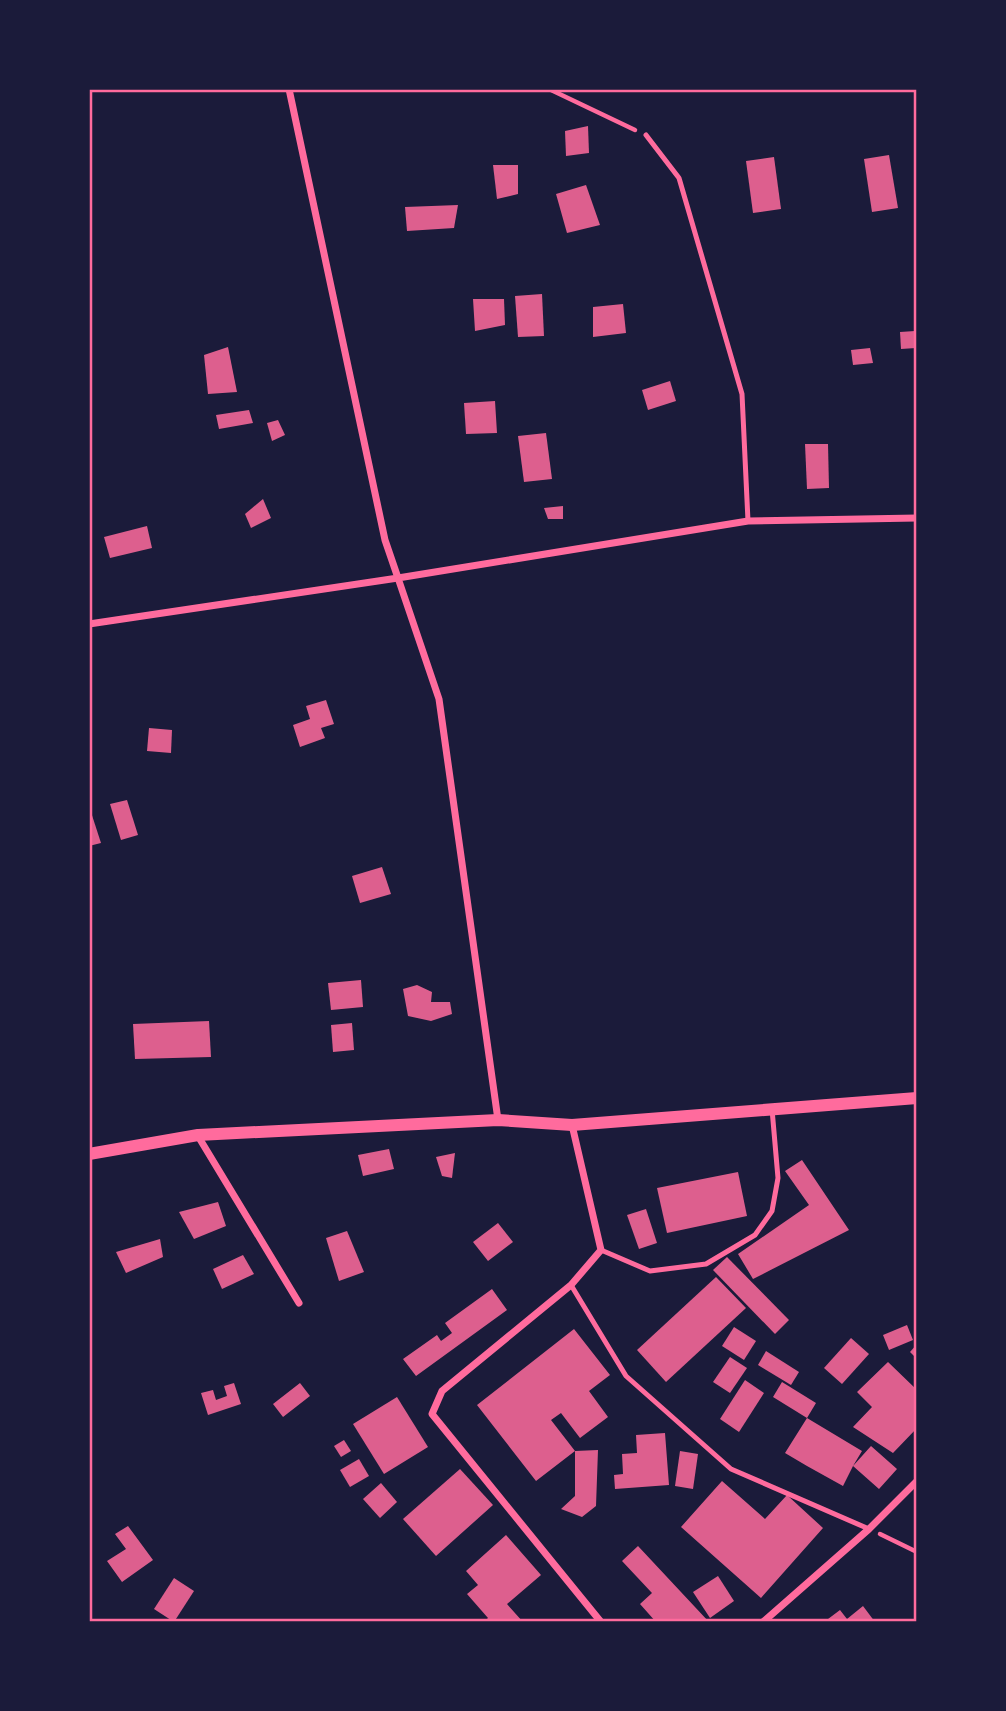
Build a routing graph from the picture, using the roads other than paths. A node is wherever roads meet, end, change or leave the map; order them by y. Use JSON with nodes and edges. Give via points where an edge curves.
{"nodes":[{"id":1,"x":289,"y":89,"type":"edge"},
{"id":2,"x":646,"y":135,"type":"road end"},
{"id":3,"x":917,"y":518,"type":"edge"},
{"id":4,"x":748,"y":521,"type":"junction"},
{"id":5,"x":398,"y":578,"type":"junction"},
{"id":6,"x":89,"y":624,"type":"edge"},
{"id":7,"x":917,"y":1098,"type":"edge"},
{"id":8,"x":772,"y":1110,"type":"junction"},
{"id":9,"x":498,"y":1120,"type":"junction"},
{"id":10,"x":572,"y":1125,"type":"junction"},
{"id":11,"x":198,"y":1135,"type":"junction"},
{"id":12,"x":89,"y":1154,"type":"edge"},
{"id":13,"x":601,"y":1250,"type":"junction"},
{"id":14,"x":571,"y":1285,"type":"junction"},
{"id":15,"x":299,"y":1303,"type":"dead end"},
{"id":16,"x":917,"y":1481,"type":"edge"},
{"id":17,"x":869,"y":1529,"type":"junction"},
{"id":18,"x":601,"y":1622,"type":"edge"},
{"id":19,"x":763,"y":1622,"type":"edge"}],
"edges":[{"from":1,"to":5,"type":"street","via":[[385,540]]},
{"from":2,"to":4,"type":"lane","via":[[679,178],[743,394]]},
{"from":3,"to":4,"type":"street"},
{"from":4,"to":5,"type":"street"},
{"from":5,"to":6,"type":"street"},
{"from":5,"to":9,"type":"street","via":[[439,699]]},
{"from":7,"to":8,"type":"street"},
{"from":8,"to":10,"type":"street"},
{"from":8,"to":13,"type":"lane","via":[[778,1178],[772,1211],[755,1235],[706,1264],[650,1271]]},
{"from":9,"to":10,"type":"street"},
{"from":9,"to":11,"type":"street"},
{"from":10,"to":13,"type":"street"},
{"from":11,"to":12,"type":"street"},
{"from":11,"to":15,"type":"street"},
{"from":13,"to":14,"type":"street"},
{"from":14,"to":17,"type":"lane","via":[[626,1376],[731,1469]]},
{"from":14,"to":18,"type":"street","via":[[442,1391],[432,1414]]},
{"from":16,"to":17,"type":"street"},
{"from":17,"to":19,"type":"street"}]}
